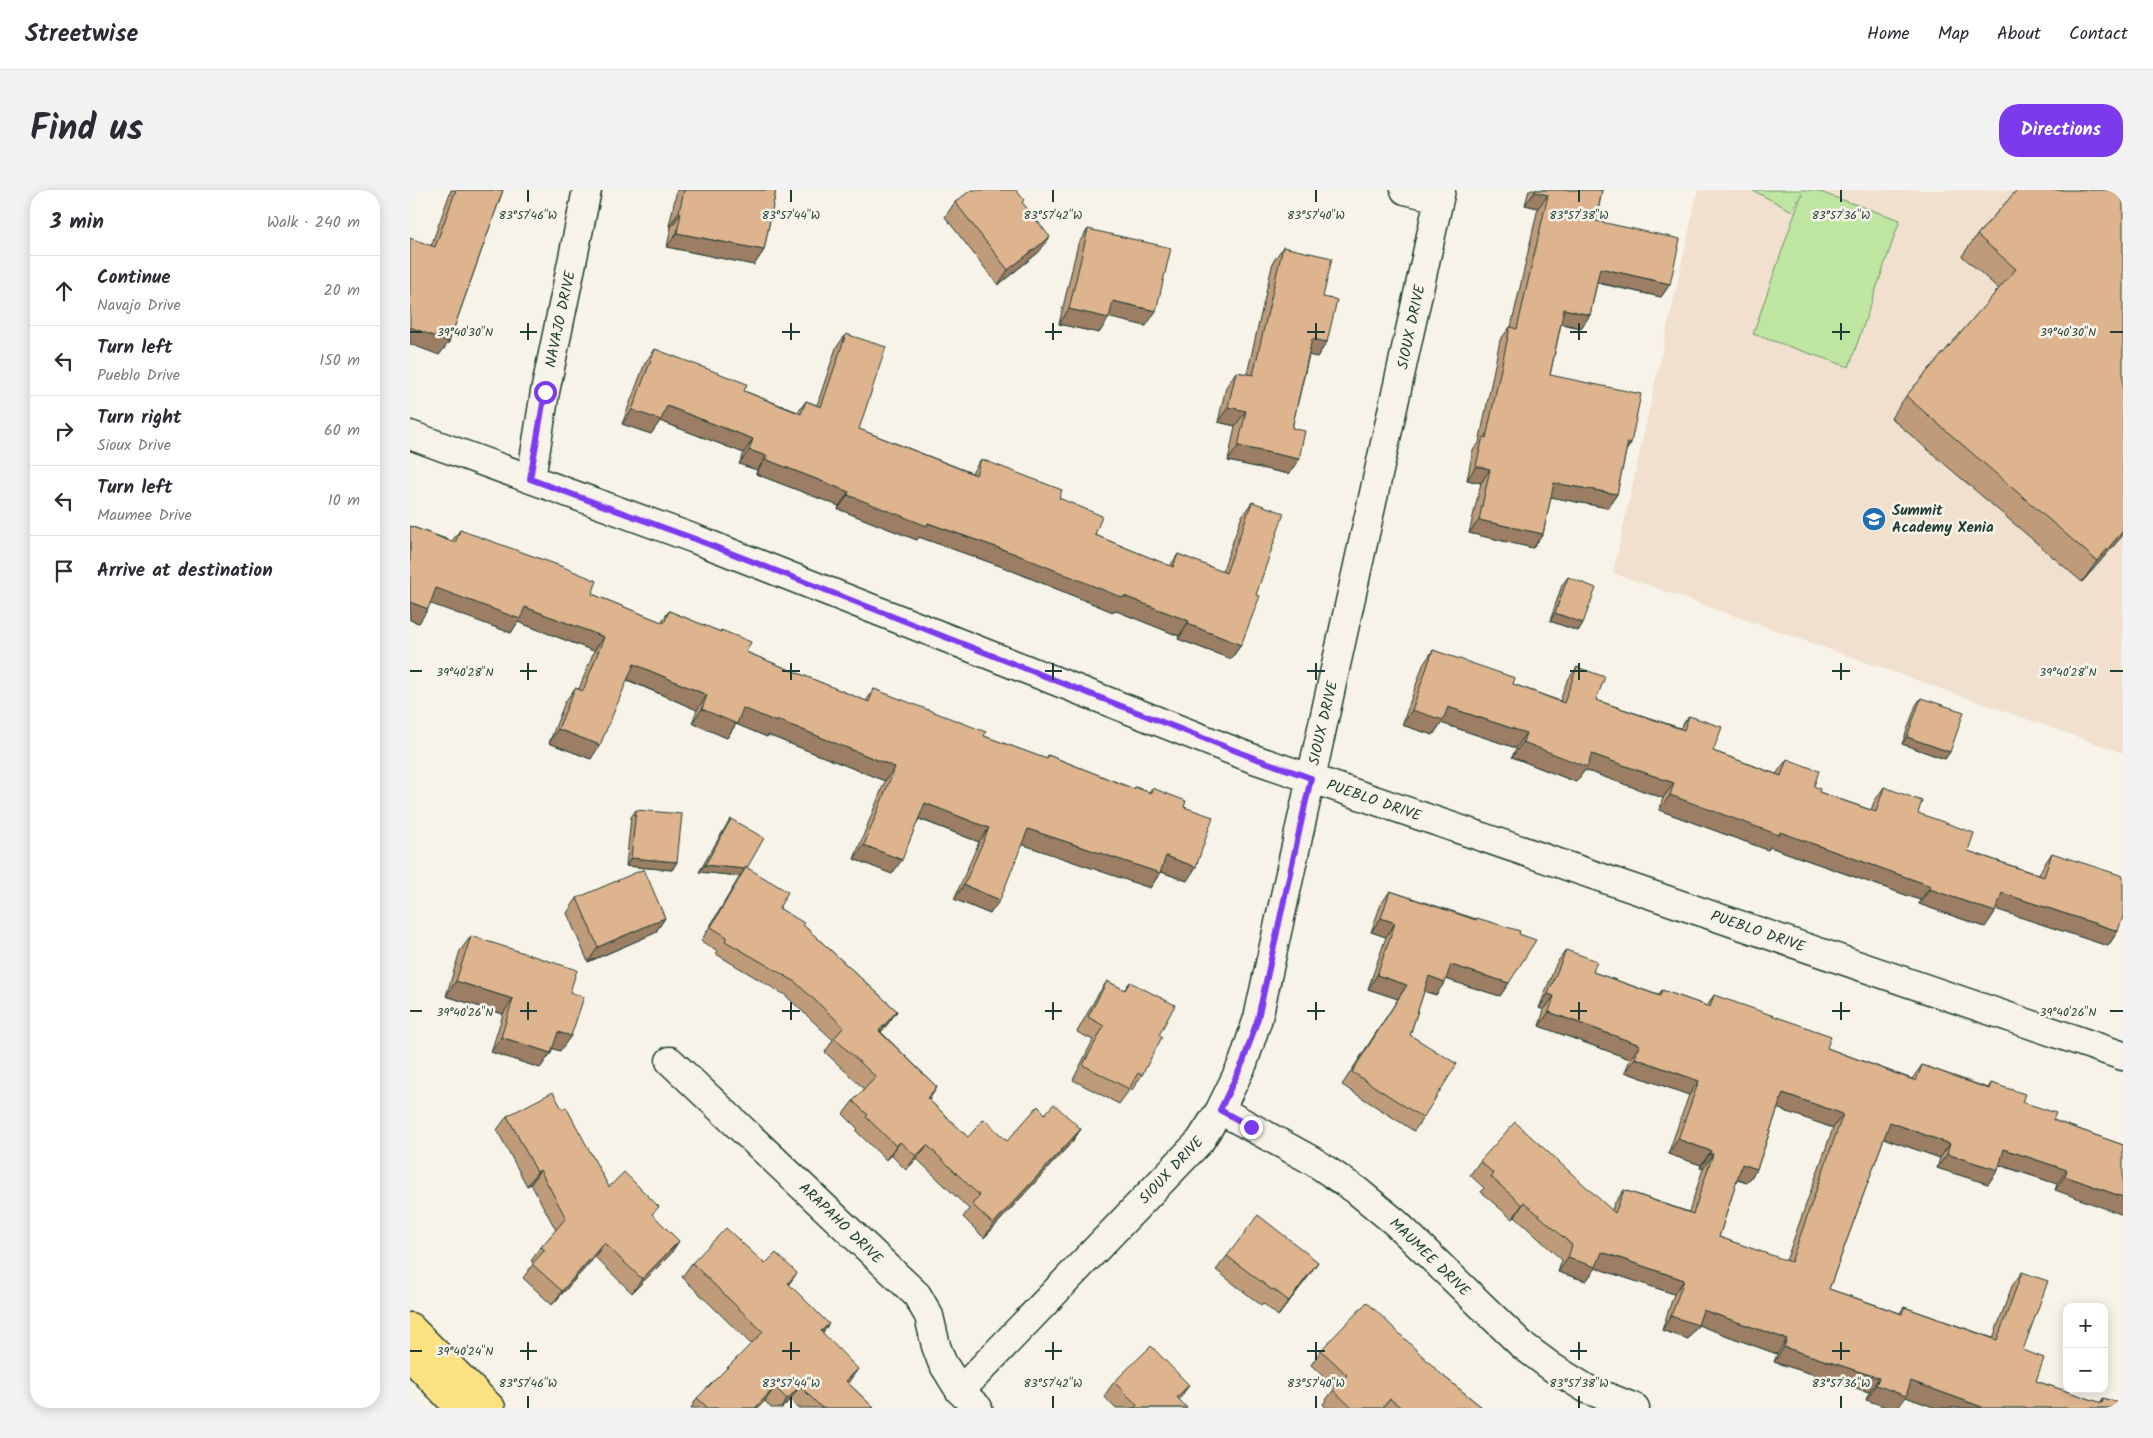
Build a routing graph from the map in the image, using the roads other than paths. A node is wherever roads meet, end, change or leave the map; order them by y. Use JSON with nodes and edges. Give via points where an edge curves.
{"nodes":[{"id":1,"x":587,"y":190,"type":"edge"},
{"id":2,"x":1404,"y":190,"type":"edge"},
{"id":3,"x":1440,"y":194,"type":"edge"},
{"id":4,"x":410,"y":435,"type":"edge"},
{"id":5,"x":530,"y":479,"type":"junction"},
{"id":6,"x":1311,"y":778,"type":"junction"},
{"id":7,"x":2123,"y":1056,"type":"edge"},
{"id":8,"x":670,"y":1061,"type":"dead end"},
{"id":9,"x":1220,"y":1110,"type":"junction"},
{"id":10,"x":410,"y":1327,"type":"edge"},
{"id":11,"x":410,"y":1356,"type":"edge"},
{"id":12,"x":969,"y":1400,"type":"edge"},
{"id":13,"x":459,"y":1408,"type":"edge"},
{"id":14,"x":491,"y":1408,"type":"edge"},
{"id":15,"x":1635,"y":1408,"type":"edge"}],
"edges":[{"from":1,"to":5,"type":"street","name":"NAVAJO DRIVE"},
{"from":2,"to":3,"type":"street"},
{"from":3,"to":6,"type":"street","name":"SIOUX DRIVE"},
{"from":4,"to":5,"type":"street","name":"PUEBLO DRIVE"},
{"from":5,"to":6,"type":"street","name":"PUEBLO DRIVE","via":[[695,539]]},
{"from":6,"to":7,"type":"street","name":"PUEBLO DRIVE"},
{"from":6,"to":9,"type":"street","name":"SIOUX DRIVE","via":[[1258,1018],[1243,1062]]},
{"from":8,"to":12,"type":"street","name":"ARAPAHO DRIVE","via":[[917,1295],[929,1316],[942,1362]]},
{"from":9,"to":12,"type":"street","name":"SIOUX DRIVE","via":[[1200,1141]]},
{"from":9,"to":15,"type":"street","name":"MAUMEE DRIVE","via":[[1313,1161],[1356,1190],[1396,1223],[1522,1345],[1553,1368],[1587,1388]]},
{"from":10,"to":14,"type":"highway"},
{"from":11,"to":13,"type":"highway"}]}
